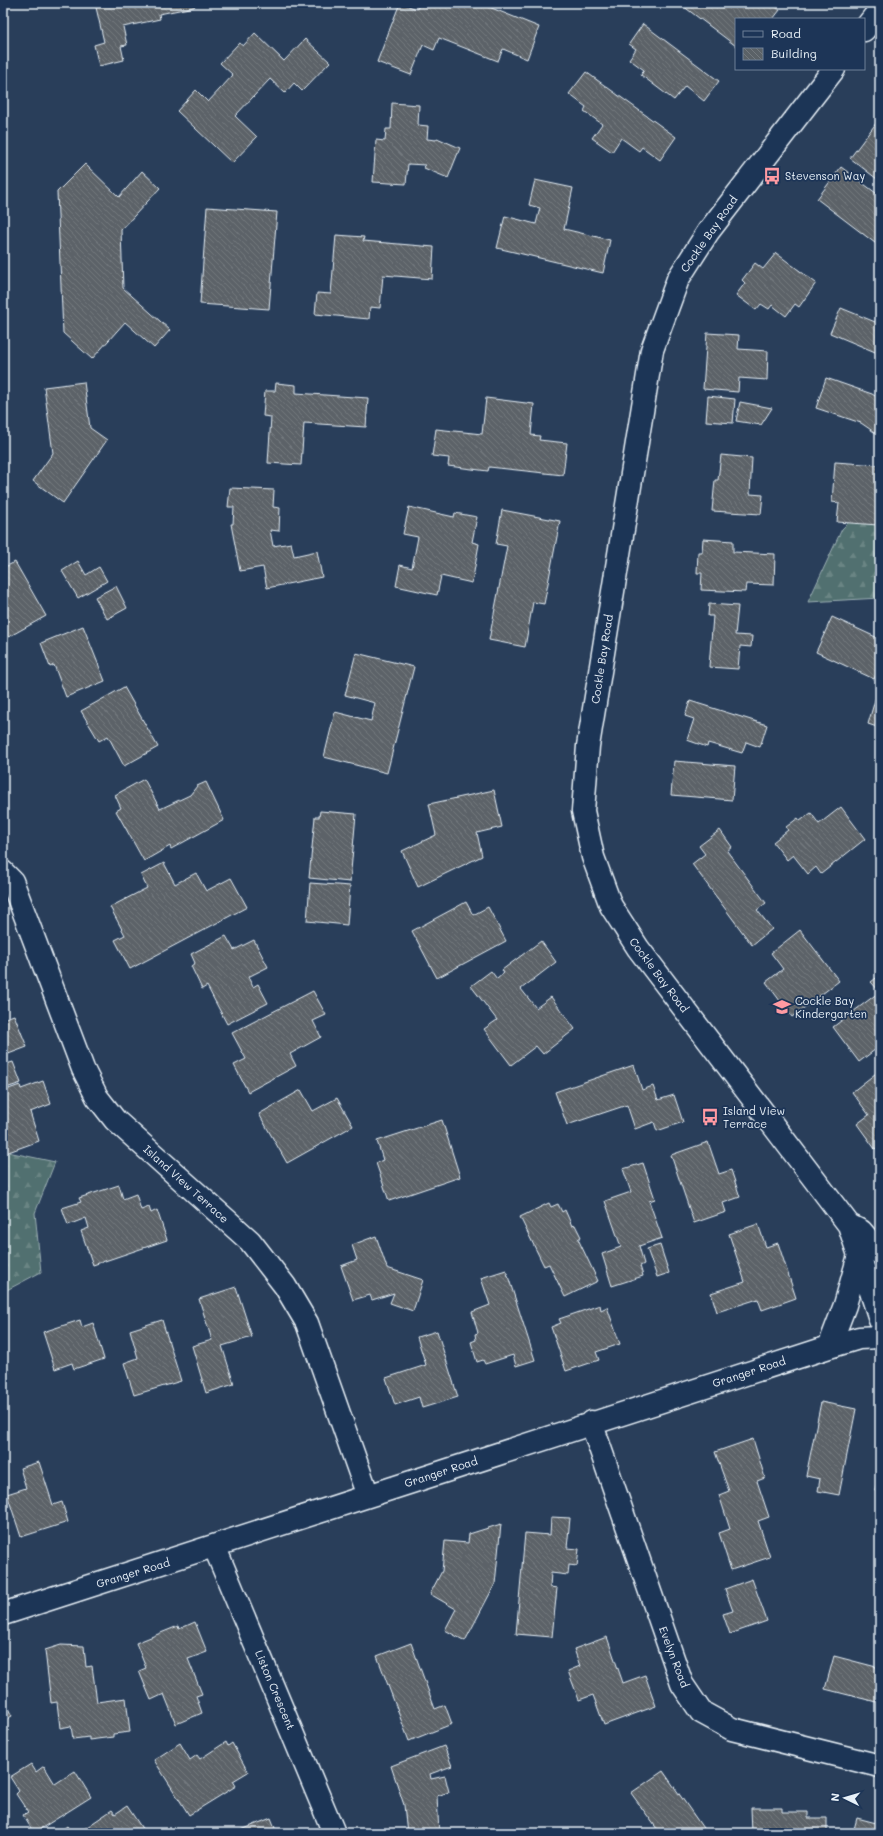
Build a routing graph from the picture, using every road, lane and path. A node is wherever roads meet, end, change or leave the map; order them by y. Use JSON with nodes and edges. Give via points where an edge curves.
{"nodes":[{"id":1,"x":833,"y":70,"type":"edge"},
{"id":2,"x":3,"y":872,"type":"edge"},
{"id":3,"x":849,"y":1225,"type":"junction"},
{"id":4,"x":880,"y":1253,"type":"edge"},
{"id":5,"x":859,"y":1255,"type":"junction"},
{"id":6,"x":880,"y":1319,"type":"edge"},
{"id":7,"x":880,"y":1337,"type":"edge"},
{"id":8,"x":829,"y":1347,"type":"junction"},
{"id":9,"x":591,"y":1422,"type":"junction"},
{"id":10,"x":368,"y":1496,"type":"junction"},
{"id":11,"x":215,"y":1548,"type":"junction"},
{"id":12,"x":3,"y":1614,"type":"edge"},
{"id":13,"x":880,"y":1766,"type":"edge"},
{"id":14,"x":334,"y":1833,"type":"edge"}],
"edges":[{"from":1,"to":3,"type":"street","name":"Cockle Bay Road","via":[[708,232],[678,279],[652,350],[588,746],[583,811],[593,857],[611,906],[638,948]]},
{"from":2,"to":10,"type":"street","name":"Island View Terrace","via":[[12,881],[83,1068],[97,1097],[114,1120],[250,1241],[285,1286],[307,1322]]},
{"from":3,"to":4,"type":"street","name":"Cockle Bay Road","via":[[861,1232]]},
{"from":3,"to":5,"type":"street","name":"Cockle Bay Road"},
{"from":5,"to":6,"type":"street","name":"Cockle Bay Road"},
{"from":5,"to":8,"type":"street","via":[[845,1305]]},
{"from":7,"to":8,"type":"street","name":"Granger Road","via":[[859,1338]]},
{"from":8,"to":9,"type":"street","name":"Granger Road"},
{"from":9,"to":10,"type":"street","name":"Granger Road"},
{"from":9,"to":13,"type":"street","name":"Evelyn Road","via":[[682,1684],[702,1712],[732,1729]]},
{"from":10,"to":11,"type":"street","name":"Granger Road"},
{"from":11,"to":12,"type":"street","name":"Granger Road"},
{"from":11,"to":14,"type":"street","name":"Liston Crescent"}]}
